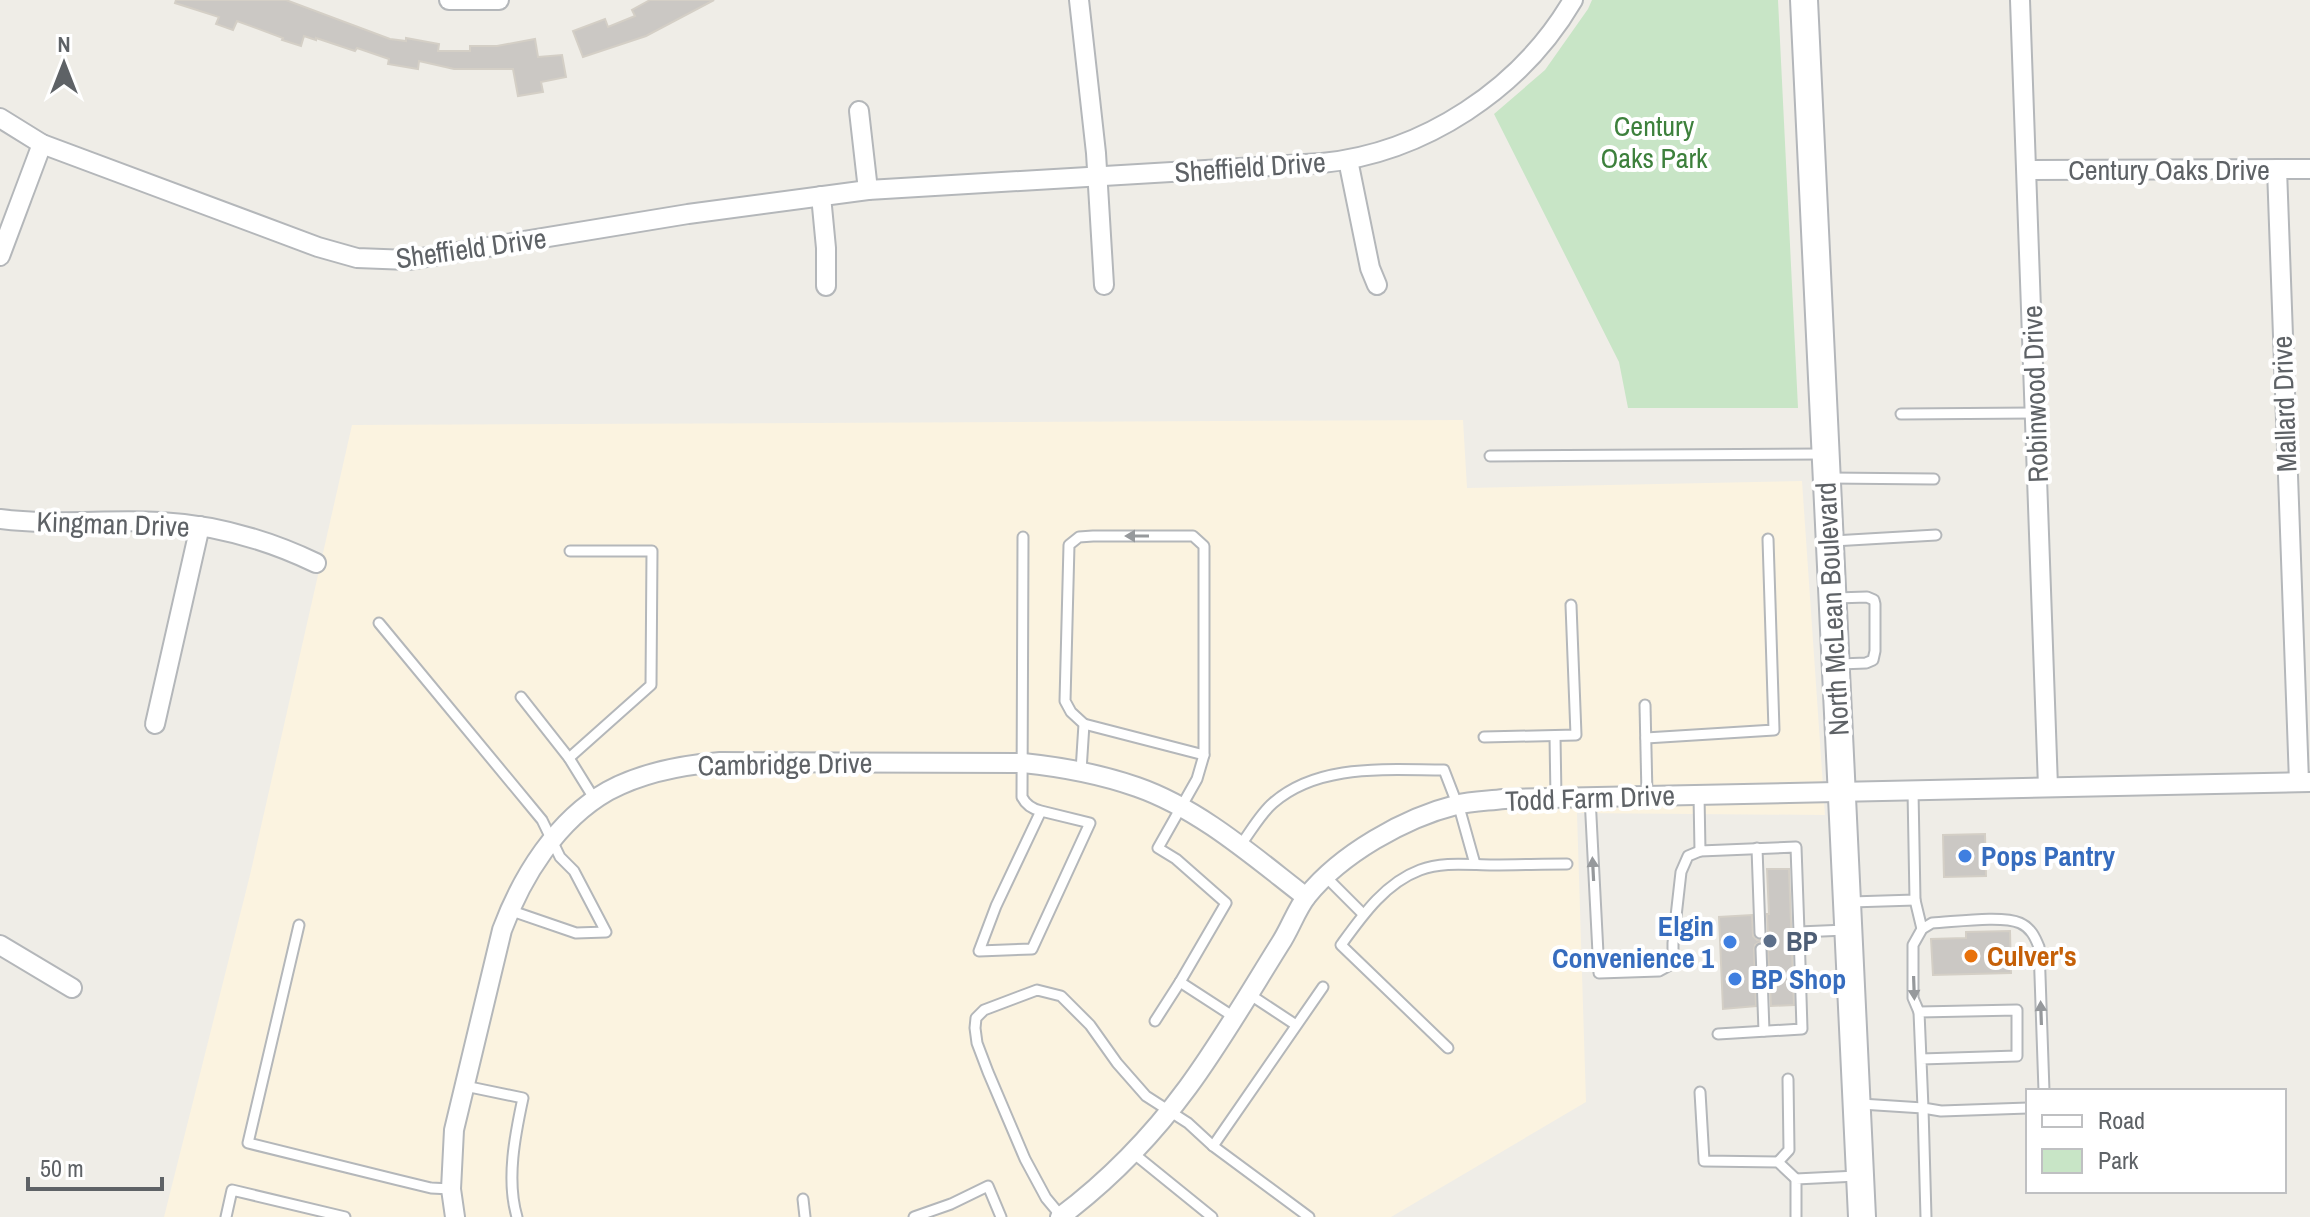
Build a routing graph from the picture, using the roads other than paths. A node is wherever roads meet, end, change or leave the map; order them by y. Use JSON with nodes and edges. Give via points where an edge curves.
{"nodes":[{"id":1,"x":449,"y":0,"type":"edge"},
{"id":2,"x":499,"y":0,"type":"edge"},
{"id":3,"x":1079,"y":0,"type":"edge"},
{"id":4,"x":1573,"y":0,"type":"edge"},
{"id":5,"x":1804,"y":0,"type":"edge"},
{"id":6,"x":2020,"y":0,"type":"edge"},
{"id":7,"x":859,"y":111,"type":"dead end"},
{"id":8,"x":0,"y":118,"type":"edge"},
{"id":9,"x":42,"y":144,"type":"junction"},
{"id":10,"x":1348,"y":160,"type":"junction"},
{"id":11,"x":2277,"y":169,"type":"junction"},
{"id":12,"x":2310,"y":169,"type":"edge"},
{"id":13,"x":2027,"y":170,"type":"junction"},
{"id":14,"x":1098,"y":177,"type":"junction"},
{"id":15,"x":868,"y":190,"type":"junction"},
{"id":16,"x":821,"y":196,"type":"junction"},
{"id":17,"x":0,"y":256,"type":"edge"},
{"id":18,"x":1104,"y":285,"type":"dead end"},
{"id":19,"x":1377,"y":285,"type":"dead end"},
{"id":20,"x":826,"y":286,"type":"dead end"},
{"id":21,"x":2036,"y":413,"type":"junction"},
{"id":22,"x":1901,"y":414,"type":"dead end"},
{"id":23,"x":1490,"y":456,"type":"dead end"},
{"id":24,"x":1825,"y":466,"type":"junction"},
{"id":25,"x":1934,"y":479,"type":"dead end"},
{"id":26,"x":0,"y":519,"type":"edge"},
{"id":27,"x":200,"y":526,"type":"junction"},
{"id":28,"x":1936,"y":535,"type":"dead end"},
{"id":29,"x":1023,"y":537,"type":"dead end"},
{"id":30,"x":1768,"y":539,"type":"dead end"},
{"id":31,"x":1830,"y":541,"type":"junction"},
{"id":32,"x":570,"y":551,"type":"dead end"},
{"id":33,"x":316,"y":563,"type":"dead end"},
{"id":34,"x":1833,"y":598,"type":"junction"},
{"id":35,"x":1571,"y":605,"type":"dead end"},
{"id":36,"x":379,"y":623,"type":"dead end"},
{"id":37,"x":1837,"y":664,"type":"junction"},
{"id":38,"x":521,"y":697,"type":"dead end"},
{"id":39,"x":1645,"y":705,"type":"dead end"},
{"id":40,"x":155,"y":724,"type":"dead end"},
{"id":41,"x":1084,"y":724,"type":"junction"},
{"id":42,"x":1555,"y":736,"type":"junction"},
{"id":43,"x":1484,"y":737,"type":"dead end"},
{"id":44,"x":1646,"y":738,"type":"junction"},
{"id":45,"x":1204,"y":755,"type":"junction"},
{"id":46,"x":569,"y":758,"type":"junction"},
{"id":47,"x":1023,"y":763,"type":"junction"},
{"id":48,"x":1081,"y":771,"type":"junction"},
{"id":49,"x":2304,"y":782,"type":"edge"},
{"id":50,"x":2048,"y":787,"type":"junction"},
{"id":51,"x":1913,"y":791,"type":"junction"},
{"id":52,"x":1841,"y":792,"type":"junction"},
{"id":53,"x":1699,"y":794,"type":"junction"},
{"id":54,"x":1647,"y":795,"type":"junction"},
{"id":55,"x":1590,"y":797,"type":"junction"},
{"id":56,"x":1556,"y":798,"type":"junction"},
{"id":57,"x":595,"y":800,"type":"junction"},
{"id":58,"x":1458,"y":805,"type":"junction"},
{"id":59,"x":1180,"y":807,"type":"junction"},
{"id":60,"x":1041,"y":811,"type":"junction"},
{"id":61,"x":552,"y":841,"type":"junction"},
{"id":62,"x":1239,"y":847,"type":"junction"},
{"id":63,"x":1757,"y":848,"type":"junction"},
{"id":64,"x":1700,"y":851,"type":"junction"},
{"id":65,"x":1475,"y":864,"type":"junction"},
{"id":66,"x":1567,"y":864,"type":"dead end"},
{"id":67,"x":1326,"y":877,"type":"junction"},
{"id":68,"x":1306,"y":897,"type":"junction"},
{"id":69,"x":1915,"y":900,"type":"junction"},
{"id":70,"x":1848,"y":903,"type":"junction"},
{"id":71,"x":509,"y":910,"type":"junction"},
{"id":72,"x":1363,"y":914,"type":"junction"},
{"id":73,"x":299,"y":925,"type":"dead end"},
{"id":74,"x":1922,"y":929,"type":"junction"},
{"id":75,"x":1849,"y":930,"type":"junction"},
{"id":76,"x":1799,"y":932,"type":"junction"},
{"id":77,"x":1760,"y":933,"type":"dead end"},
{"id":78,"x":0,"y":945,"type":"edge"},
{"id":79,"x":1761,"y":949,"type":"dead end"},
{"id":80,"x":1180,"y":982,"type":"junction"},
{"id":81,"x":1323,"y":987,"type":"dead end"},
{"id":82,"x":72,"y":988,"type":"dead end"},
{"id":83,"x":1249,"y":994,"type":"junction"},
{"id":84,"x":1919,"y":1012,"type":"junction"},
{"id":85,"x":1234,"y":1017,"type":"junction"},
{"id":86,"x":1155,"y":1021,"type":"dead end"},
{"id":87,"x":1296,"y":1025,"type":"junction"},
{"id":88,"x":1764,"y":1031,"type":"junction"},
{"id":89,"x":1718,"y":1034,"type":"dead end"},
{"id":90,"x":1448,"y":1048,"type":"dead end"},
{"id":91,"x":1921,"y":1059,"type":"junction"},
{"id":92,"x":1788,"y":1079,"type":"dead end"},
{"id":93,"x":465,"y":1086,"type":"junction"},
{"id":94,"x":2044,"y":1089,"type":"edge"},
{"id":95,"x":1700,"y":1092,"type":"dead end"},
{"id":96,"x":1857,"y":1104,"type":"junction"},
{"id":97,"x":1923,"y":1108,"type":"junction"},
{"id":98,"x":2026,"y":1108,"type":"edge"},
{"id":99,"x":1169,"y":1110,"type":"junction"},
{"id":100,"x":1213,"y":1146,"type":"junction"},
{"id":101,"x":1133,"y":1153,"type":"junction"},
{"id":102,"x":1778,"y":1162,"type":"junction"},
{"id":103,"x":1860,"y":1176,"type":"junction"},
{"id":104,"x":1796,"y":1179,"type":"junction"},
{"id":105,"x":451,"y":1189,"type":"junction"},
{"id":106,"x":803,"y":1199,"type":"dead end"},
{"id":107,"x":1060,"y":1216,"type":"edge"},
{"id":108,"x":226,"y":1217,"type":"edge"},
{"id":109,"x":345,"y":1217,"type":"edge"},
{"id":110,"x":455,"y":1217,"type":"edge"},
{"id":111,"x":517,"y":1217,"type":"edge"},
{"id":112,"x":805,"y":1217,"type":"edge"},
{"id":113,"x":914,"y":1217,"type":"edge"},
{"id":114,"x":1001,"y":1217,"type":"edge"},
{"id":115,"x":1212,"y":1217,"type":"edge"},
{"id":116,"x":1309,"y":1217,"type":"edge"},
{"id":117,"x":1796,"y":1217,"type":"edge"},
{"id":118,"x":1862,"y":1217,"type":"edge"},
{"id":119,"x":1926,"y":1217,"type":"edge"}],
"edges":[{"from":1,"to":2,"type":"street"},
{"from":3,"to":14,"type":"street"},
{"from":4,"to":10,"type":"street","name":"Sheffield Drive","via":[[1517,71],[1466,111],[1404,144]]},
{"from":5,"to":24,"type":"main road","name":"North McLean Boulevard"},
{"from":6,"to":13,"type":"street","name":"Robinwood Drive"},
{"from":7,"to":15,"type":"street"},
{"from":8,"to":9,"type":"street","name":"Sheffield Drive"},
{"from":9,"to":16,"type":"street","name":"Sheffield Drive","via":[[318,247],[382,260]]},
{"from":9,"to":17,"type":"street"},
{"from":10,"to":14,"type":"street","name":"Sheffield Drive"},
{"from":10,"to":19,"type":"street"},
{"from":11,"to":12,"type":"street","name":"Century Oaks Drive"},
{"from":11,"to":13,"type":"street","name":"Century Oaks Drive"},
{"from":11,"to":49,"type":"street","name":"Mallard Drive"},
{"from":13,"to":21,"type":"street","name":"Robinwood Drive"},
{"from":14,"to":15,"type":"street","name":"Sheffield Drive"},
{"from":14,"to":18,"type":"street"},
{"from":15,"to":16,"type":"street","name":"Sheffield Drive"},
{"from":16,"to":20,"type":"street"},
{"from":21,"to":22,"type":"lane"},
{"from":21,"to":50,"type":"street","name":"Robinwood Drive"},
{"from":23,"to":24,"type":"lane"},
{"from":24,"to":25,"type":"lane"},
{"from":24,"to":31,"type":"main road","name":"North McLean Boulevard"},
{"from":26,"to":27,"type":"street","name":"Kingman Drive"},
{"from":27,"to":33,"type":"street","name":"Kingman Drive"},
{"from":27,"to":40,"type":"street"},
{"from":28,"to":31,"type":"lane"},
{"from":29,"to":47,"type":"lane"},
{"from":30,"to":44,"type":"lane","via":[[1774,730]]},
{"from":31,"to":34,"type":"main road","name":"North McLean Boulevard"},
{"from":32,"to":46,"type":"lane","via":[[652,551],[651,685]]},
{"from":34,"to":37,"type":"main road","name":"North McLean Boulevard"},
{"from":34,"to":37,"type":"lane","via":[[1867,597],[1875,604],[1873,660]]},
{"from":35,"to":42,"type":"lane","via":[[1576,735]]},
{"from":36,"to":61,"type":"lane","via":[[542,820]]},
{"from":37,"to":52,"type":"main road","name":"North McLean Boulevard"},
{"from":38,"to":46,"type":"lane"},
{"from":39,"to":44,"type":"lane"},
{"from":41,"to":45,"type":"lane"},
{"from":45,"to":41,"type":"lane","one_way":true,"via":[[1204,546],[1193,536],[1079,537],[1069,545],[1065,701]]},
{"from":41,"to":48,"type":"lane"},
{"from":42,"to":43,"type":"lane"},
{"from":42,"to":56,"type":"lane"},
{"from":44,"to":54,"type":"lane"},
{"from":45,"to":59,"type":"lane"},
{"from":46,"to":57,"type":"lane"},
{"from":47,"to":48,"type":"street","name":"Cambridge Drive"},
{"from":47,"to":57,"type":"street","name":"Cambridge Drive","via":[[720,762],[658,771]]},
{"from":47,"to":60,"type":"lane","via":[[1022,797],[1026,805]]},
{"from":48,"to":59,"type":"street","name":"Cambridge Drive","via":[[1140,787]]},
{"from":49,"to":50,"type":"street","name":"Todd Farm Drive"},
{"from":50,"to":51,"type":"street","name":"Todd Farm Drive"},
{"from":51,"to":52,"type":"street","name":"Todd Farm Drive"},
{"from":51,"to":69,"type":"lane"},
{"from":52,"to":53,"type":"street","name":"Todd Farm Drive"},
{"from":52,"to":70,"type":"main road","name":"North McLean Boulevard"},
{"from":53,"to":54,"type":"street","name":"Todd Farm Drive"},
{"from":53,"to":64,"type":"lane"},
{"from":54,"to":55,"type":"street","name":"Todd Farm Drive"},
{"from":55,"to":56,"type":"street","name":"Todd Farm Drive"},
{"from":64,"to":55,"type":"lane","one_way":true,"via":[[1688,856],[1681,872],[1670,965],[1659,971],[1599,973]]},
{"from":56,"to":58,"type":"street","name":"Todd Farm Drive"},
{"from":57,"to":61,"type":"street","name":"Cambridge Drive"},
{"from":58,"to":62,"type":"lane","via":[[1444,770],[1337,774],[1286,792],[1269,805]]},
{"from":58,"to":65,"type":"lane"},
{"from":58,"to":67,"type":"street","name":"Todd Farm Drive","via":[[1387,832]]},
{"from":59,"to":62,"type":"street","name":"Cambridge Drive"},
{"from":59,"to":80,"type":"lane","via":[[1158,848],[1226,903]]},
{"from":60,"to":60,"type":"lane","via":[[1090,823],[1032,949],[979,951]]},
{"from":61,"to":71,"type":"street","name":"Cambridge Drive"},
{"from":61,"to":71,"type":"lane","via":[[606,932],[576,933]]},
{"from":62,"to":68,"type":"street","name":"Cambridge Drive"},
{"from":63,"to":64,"type":"lane"},
{"from":63,"to":76,"type":"lane","via":[[1796,847]]},
{"from":63,"to":77,"type":"lane"},
{"from":65,"to":66,"type":"lane"},
{"from":65,"to":72,"type":"lane","via":[[1420,869]]},
{"from":67,"to":68,"type":"street","name":"Todd Farm Drive"},
{"from":67,"to":72,"type":"lane"},
{"from":68,"to":83,"type":"street","name":"Todd Farm Drive"},
{"from":69,"to":70,"type":"lane"},
{"from":69,"to":74,"type":"lane"},
{"from":70,"to":75,"type":"main road","name":"North McLean Boulevard"},
{"from":71,"to":93,"type":"street","name":"Cambridge Drive"},
{"from":72,"to":90,"type":"lane","via":[[1341,945]]},
{"from":73,"to":105,"type":"lane","via":[[248,1143]]},
{"from":74,"to":84,"type":"lane","one_way":true,"via":[[1913,945],[1913,998]]},
{"from":94,"to":74,"type":"lane","one_way":true,"via":[[2039,947],[2033,933],[2005,919],[1932,923]]},
{"from":75,"to":76,"type":"lane"},
{"from":75,"to":96,"type":"main road","name":"North McLean Boulevard"},
{"from":76,"to":88,"type":"lane","via":[[1802,1029]]},
{"from":78,"to":82,"type":"street"},
{"from":79,"to":88,"type":"lane"},
{"from":80,"to":85,"type":"lane"},
{"from":80,"to":86,"type":"lane"},
{"from":81,"to":87,"type":"lane"},
{"from":83,"to":85,"type":"street","name":"Todd Farm Drive"},
{"from":83,"to":87,"type":"lane"},
{"from":84,"to":91,"type":"lane"},
{"from":84,"to":91,"type":"lane","via":[[2017,1010],[2017,1056]]},
{"from":85,"to":99,"type":"street","name":"Todd Farm Drive"},
{"from":87,"to":100,"type":"lane"},
{"from":88,"to":89,"type":"lane"},
{"from":91,"to":97,"type":"lane"},
{"from":92,"to":102,"type":"lane","via":[[1789,1150]]},
{"from":93,"to":105,"type":"street","name":"Cambridge Drive","via":[[454,1130]]},
{"from":93,"to":111,"type":"lane","via":[[523,1098],[512,1199]]},
{"from":95,"to":102,"type":"lane","via":[[1704,1161]]},
{"from":96,"to":97,"type":"lane"},
{"from":96,"to":103,"type":"main road","name":"North McLean Boulevard"},
{"from":97,"to":98,"type":"lane"},
{"from":97,"to":119,"type":"lane"},
{"from":99,"to":100,"type":"lane"},
{"from":99,"to":101,"type":"street","name":"Todd Farm Drive"},
{"from":99,"to":107,"type":"lane","via":[[1146,1096],[1061,996],[1037,990],[984,1010],[976,1018],[977,1043],[1025,1159]]},
{"from":100,"to":116,"type":"lane"},
{"from":101,"to":107,"type":"street","name":"Todd Farm Drive"},
{"from":101,"to":115,"type":"lane"},
{"from":102,"to":104,"type":"lane"},
{"from":103,"to":104,"type":"lane"},
{"from":103,"to":118,"type":"main road","name":"North McLean Boulevard"},
{"from":104,"to":117,"type":"lane"},
{"from":105,"to":110,"type":"street","name":"Cambridge Drive"},
{"from":106,"to":112,"type":"lane"},
{"from":108,"to":109,"type":"lane","via":[[232,1190]]},
{"from":113,"to":114,"type":"lane","via":[[988,1186]]}]}
